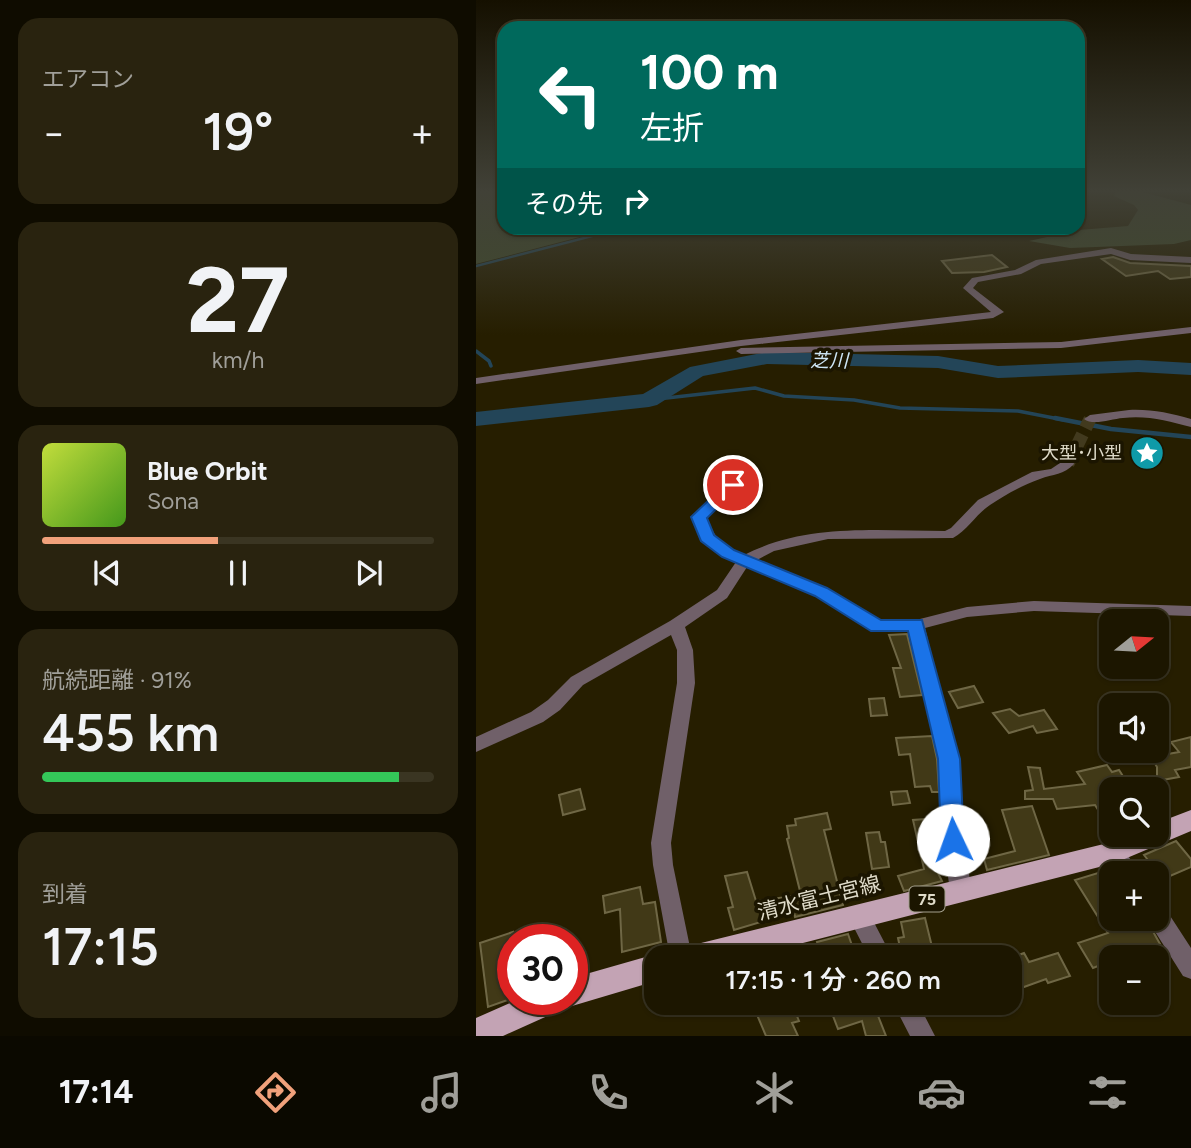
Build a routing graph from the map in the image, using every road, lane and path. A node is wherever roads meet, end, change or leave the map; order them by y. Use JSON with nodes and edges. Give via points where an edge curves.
{"nodes":[{"id":1,"x":1191,"y":260,"type":"edge"},
{"id":2,"x":1191,"y":330,"type":"edge"},
{"id":3,"x":694,"y":352,"type":"junction"},
{"id":4,"x":476,"y":381,"type":"edge"},
{"id":5,"x":1090,"y":419,"type":"dead end"},
{"id":6,"x":1191,"y":423,"type":"edge"},
{"id":7,"x":726,"y":462,"type":"dead end"},
{"id":8,"x":1068,"y":464,"type":"tunnel mouth"},
{"id":9,"x":744,"y":561,"type":"junction"},
{"id":10,"x":1191,"y":611,"type":"edge"},
{"id":11,"x":676,"y":625,"type":"junction"},
{"id":12,"x":916,"y":625,"type":"junction"},
{"id":13,"x":476,"y":745,"type":"edge"},
{"id":14,"x":1191,"y":820,"type":"edge"},
{"id":15,"x":1169,"y":829,"type":"edge"},
{"id":16,"x":1141,"y":847,"type":"edge"},
{"id":17,"x":1123,"y":861,"type":"edge"},
{"id":18,"x":1099,"y":866,"type":"edge"},
{"id":19,"x":961,"y":891,"type":"junction"},
{"id":20,"x":859,"y":916,"type":"junction"},
{"id":21,"x":1167,"y":931,"type":"edge"},
{"id":22,"x":679,"y":945,"type":"edge"},
{"id":23,"x":744,"y":945,"type":"edge"},
{"id":24,"x":875,"y":945,"type":"edge"},
{"id":25,"x":1191,"y":968,"type":"edge"},
{"id":26,"x":644,"y":971,"type":"edge"},
{"id":27,"x":588,"y":987,"type":"edge"},
{"id":28,"x":517,"y":1015,"type":"edge"},
{"id":29,"x":912,"y":1015,"type":"edge"},
{"id":30,"x":476,"y":1033,"type":"edge"},
{"id":31,"x":923,"y":1036,"type":"edge"}],
"edges":[{"from":1,"to":3,"type":"street","via":[[1130,257],[1111,251],[1039,262],[1018,272],[975,279],[968,288],[999,312],[993,315]]},
{"from":2,"to":3,"type":"street","via":[[1061,345]]},
{"from":3,"to":4,"type":"street"},
{"from":5,"to":6,"type":"street","via":[[1148,411]]},
{"from":7,"to":9,"type":"street","via":[[733,485],[699,517],[707,537]]},
{"from":8,"to":9,"type":"street","via":[[983,503],[948,535],[828,535],[769,548]]},
{"from":9,"to":11,"type":"street","via":[[722,594]]},
{"from":9,"to":12,"type":"street","via":[[821,592],[878,626]]},
{"from":10,"to":12,"type":"street","via":[[1034,606],[967,612]]},
{"from":11,"to":13,"type":"street","via":[[577,681],[537,717]]},
{"from":11,"to":22,"type":"street","via":[[685,650],[686,683],[662,843]]},
{"from":12,"to":19,"type":"street","via":[[949,759]]},
{"from":14,"to":15,"type":"main road","name":"清水富士宮線","number":"75"},
{"from":16,"to":17,"type":"main road","name":"清水富士宮線","number":"75"},
{"from":18,"to":19,"type":"main road","name":"清水富士宮線","number":"75"},
{"from":19,"to":20,"type":"main road","name":"清水富士宮線","number":"75"},
{"from":20,"to":23,"type":"main road","name":"清水富士宮線","number":"75"},
{"from":20,"to":24,"type":"street"},
{"from":21,"to":25,"type":"street"},
{"from":26,"to":27,"type":"main road"},
{"from":28,"to":30,"type":"main road"},
{"from":29,"to":31,"type":"street"}]}
